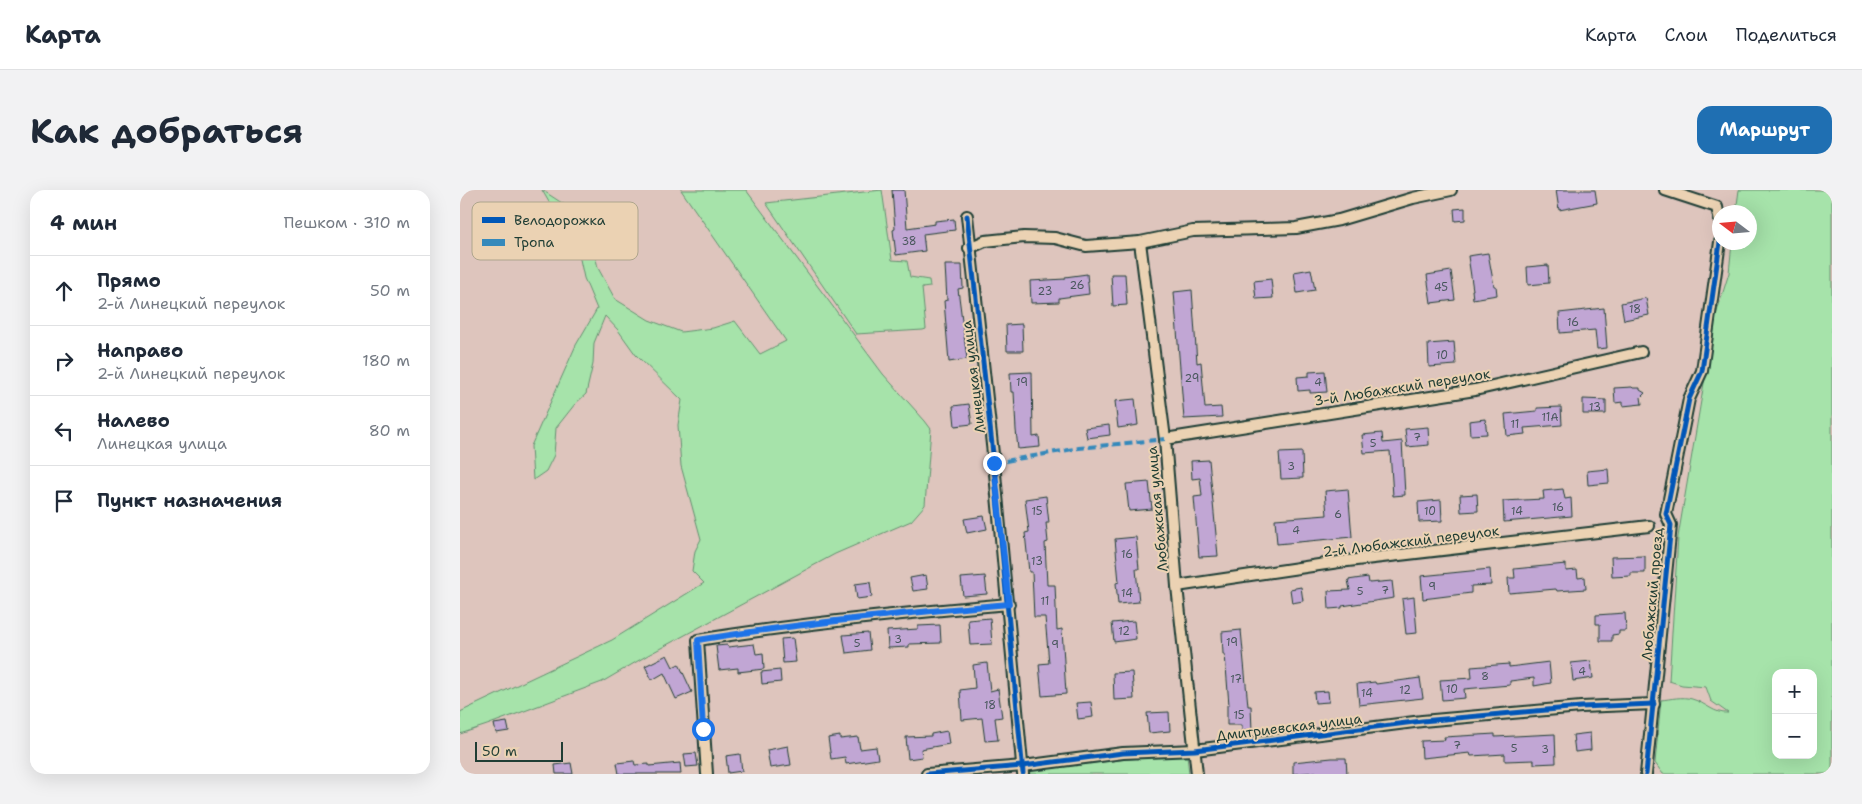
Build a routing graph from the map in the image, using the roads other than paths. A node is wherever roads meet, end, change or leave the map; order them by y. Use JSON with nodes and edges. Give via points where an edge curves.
{"nodes":[{"id":1,"x":1451,"y":190,"type":"edge"},
{"id":2,"x":1665,"y":190,"type":"edge"},
{"id":3,"x":1712,"y":205,"type":"edge"},
{"id":4,"x":967,"y":216,"type":"dead end"},
{"id":5,"x":1140,"y":242,"type":"junction"},
{"id":6,"x":970,"y":248,"type":"junction"},
{"id":7,"x":1719,"y":250,"type":"edge"},
{"id":8,"x":1641,"y":352,"type":"dead end"},
{"id":9,"x":1165,"y":439,"type":"junction"},
{"id":10,"x":1649,"y":526,"type":"dead end"},
{"id":11,"x":1177,"y":586,"type":"junction"},
{"id":12,"x":1009,"y":604,"type":"junction"},
{"id":13,"x":1654,"y":704,"type":"junction"},
{"id":14,"x":1195,"y":750,"type":"junction"},
{"id":15,"x":1023,"y":770,"type":"edge"},
{"id":16,"x":707,"y":774,"type":"edge"},
{"id":17,"x":927,"y":774,"type":"edge"},
{"id":18,"x":1197,"y":774,"type":"edge"},
{"id":19,"x":1646,"y":774,"type":"edge"}],
"edges":[{"from":1,"to":5,"type":"street","via":[[1296,228],[1193,231]]},
{"from":2,"to":3,"type":"street"},
{"from":4,"to":6,"type":"street","name":"Линецкая улица"},
{"from":5,"to":6,"type":"street","via":[[1086,246],[1055,238],[1024,237],[985,242]]},
{"from":5,"to":9,"type":"street","name":"Любажская улица"},
{"from":6,"to":12,"type":"street","name":"Линецкая улица"},
{"from":7,"to":13,"type":"street","name":"Любажский проезд","via":[[1702,371],[1688,399],[1666,514],[1671,525]]},
{"from":8,"to":9,"type":"street","name":"3-й Любажский переулок","via":[[1475,390]]},
{"from":9,"to":11,"type":"street","name":"Любажская улица"},
{"from":10,"to":11,"type":"street","name":"2-й Любажский переулок","via":[[1339,562]]},
{"from":11,"to":14,"type":"street","name":"Любажская улица"},
{"from":12,"to":15,"type":"street","name":"Линецкая улица"},
{"from":12,"to":16,"type":"street","via":[[877,615],[698,640]]},
{"from":13,"to":14,"type":"street","name":"Дмитриевская улица","via":[[1422,721]]},
{"from":13,"to":19,"type":"street","name":"Любажский проезд"},
{"from":14,"to":15,"type":"street","name":"Дмитриевская улица","via":[[1122,753]]},
{"from":14,"to":18,"type":"street","name":"Любажская улица"},
{"from":15,"to":17,"type":"street","name":"Дмитриевская улица"}]}
